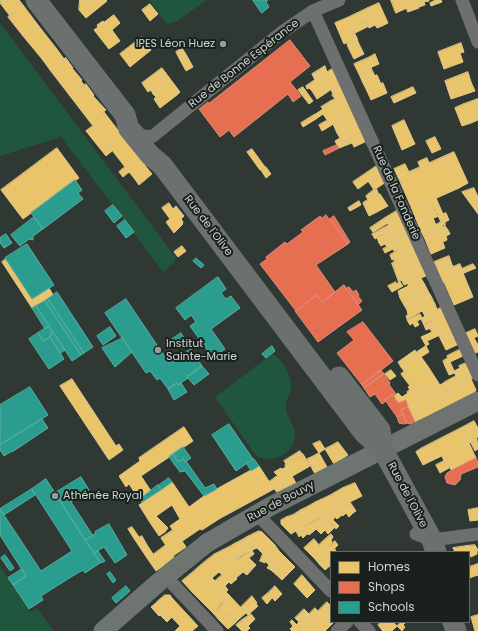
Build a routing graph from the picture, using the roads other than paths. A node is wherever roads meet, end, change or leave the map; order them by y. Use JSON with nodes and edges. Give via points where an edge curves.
{"nodes":[{"id":1,"x":36,"y":0,"type":"edge"},
{"id":2,"x":43,"y":0,"type":"edge"},
{"id":3,"x":339,"y":0,"type":"edge"},
{"id":4,"x":462,"y":0,"type":"edge"},
{"id":5,"x":313,"y":11,"type":"junction"},
{"id":6,"x":478,"y":42,"type":"edge"},
{"id":7,"x":125,"y":117,"type":"junction"},
{"id":8,"x":153,"y":136,"type":"junction"},
{"id":9,"x":478,"y":375,"type":"edge"},
{"id":10,"x":478,"y":401,"type":"edge"},
{"id":11,"x":384,"y":450,"type":"junction"},
{"id":12,"x":258,"y":515,"type":"junction"},
{"id":13,"x":478,"y":534,"type":"edge"},
{"id":14,"x":427,"y":545,"type":"edge"},
{"id":15,"x":166,"y":578,"type":"junction"},
{"id":16,"x":330,"y":590,"type":"edge"},
{"id":17,"x":346,"y":623,"type":"edge"},
{"id":18,"x":361,"y":623,"type":"edge"},
{"id":19,"x":103,"y":631,"type":"edge"},
{"id":20,"x":217,"y":631,"type":"edge"},
{"id":21,"x":337,"y":631,"type":"edge"},
{"id":22,"x":369,"y":631,"type":"edge"}],
"edges":[{"from":1,"to":7,"type":"main road","name":"Rue de l'Olive"},
{"from":2,"to":8,"type":"main road","name":"Rue de l'Olive","via":[[83,48],[129,112]]},
{"from":3,"to":5,"type":"street","name":"Rue de Bonne Espérance"},
{"from":4,"to":6,"type":"street"},
{"from":5,"to":8,"type":"street","name":"Rue de Bonne Espérance","via":[[282,32]]},
{"from":5,"to":9,"type":"street","name":"Rue de la Fonderie"},
{"from":7,"to":8,"type":"street","via":[[140,135]]},
{"from":7,"to":11,"type":"main road","name":"Rue de l'Olive","via":[[128,129],[162,165],[364,433]]},
{"from":8,"to":11,"type":"main road","name":"Rue de l'Olive","via":[[172,170],[191,195],[217,227],[230,237],[367,412],[380,430]]},
{"from":10,"to":11,"type":"street","name":"Rue de Bouvy"},
{"from":11,"to":12,"type":"street","name":"Rue de Bouvy","via":[[271,506]]},
{"from":11,"to":14,"type":"main road","name":"Rue de l'Olive","via":[[388,480]]},
{"from":12,"to":15,"type":"street","name":"Rue de Bouvy","via":[[207,543]]},
{"from":12,"to":16,"type":"street"},
{"from":13,"to":14,"type":"street"},
{"from":15,"to":19,"type":"street","name":"Rue de Bouvy"},
{"from":15,"to":20,"type":"street"},
{"from":17,"to":21,"type":"street"},
{"from":18,"to":22,"type":"street"}]}
